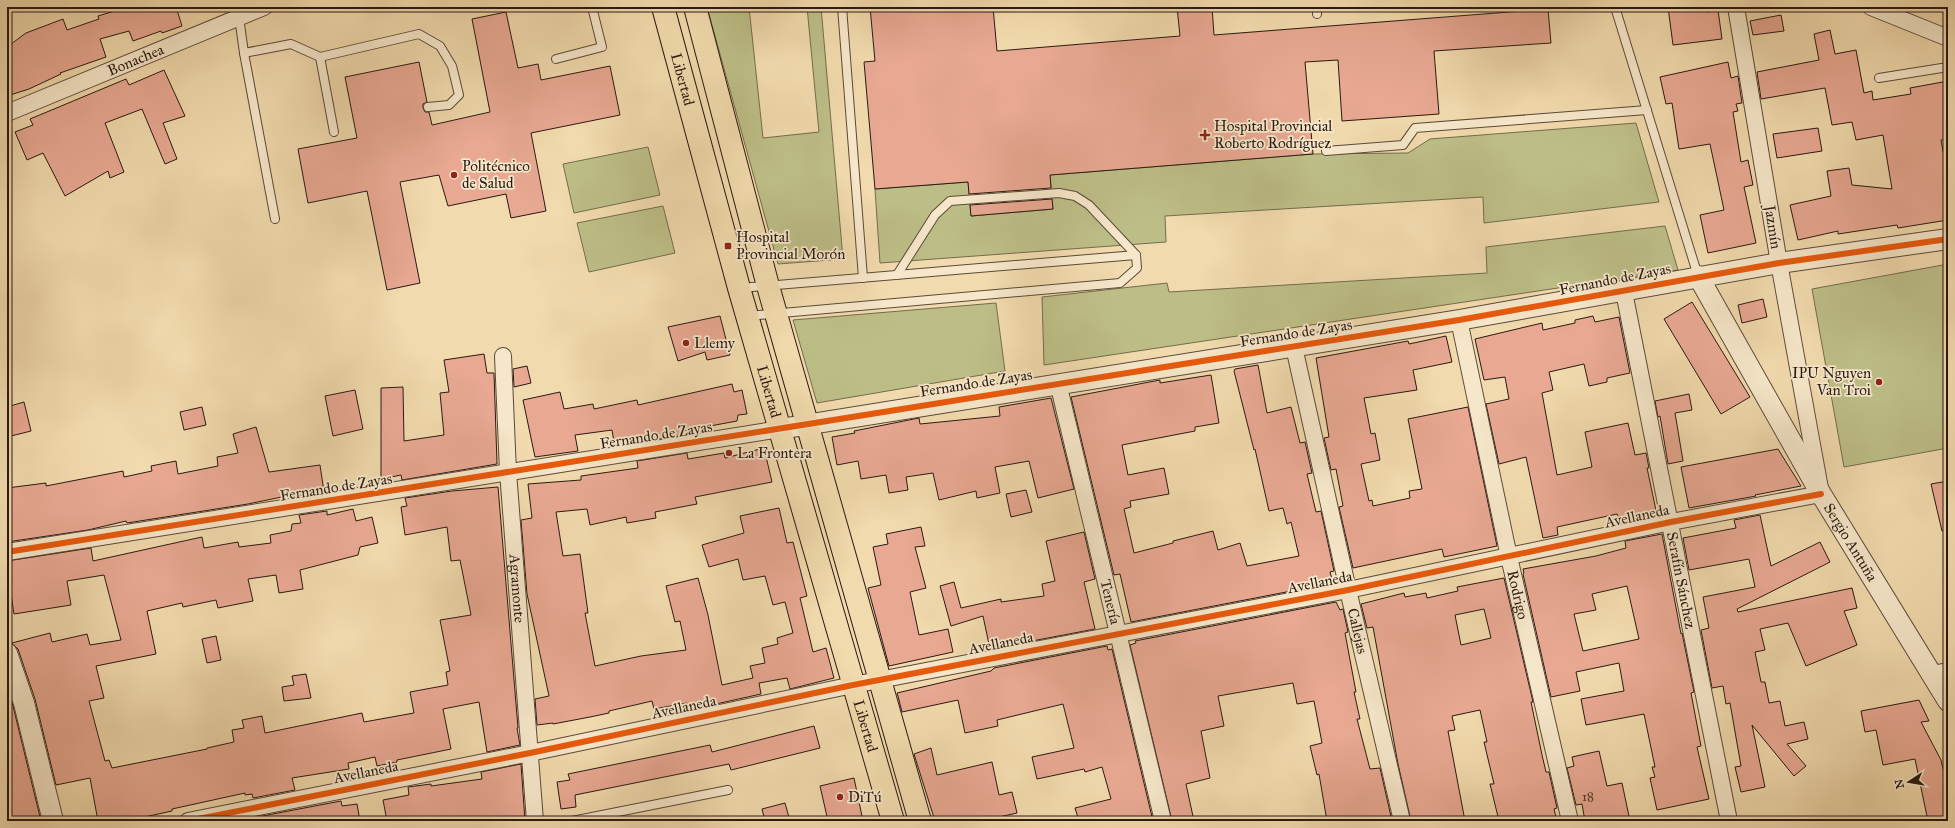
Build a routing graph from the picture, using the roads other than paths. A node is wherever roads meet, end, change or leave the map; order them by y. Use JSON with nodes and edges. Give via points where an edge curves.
{"nodes":[{"id":1,"x":264,"y":7,"type":"edge"},
{"id":2,"x":592,"y":7,"type":"edge"},
{"id":3,"x":663,"y":7,"type":"edge"},
{"id":4,"x":695,"y":7,"type":"edge"},
{"id":5,"x":842,"y":7,"type":"edge"},
{"id":6,"x":1615,"y":7,"type":"edge"},
{"id":7,"x":1736,"y":7,"type":"edge"},
{"id":8,"x":1871,"y":7,"type":"edge"},
{"id":9,"x":238,"y":18,"type":"junction"},
{"id":10,"x":1948,"y":38,"type":"edge"},
{"id":11,"x":244,"y":53,"type":"junction"},
{"id":12,"x":320,"y":57,"type":"junction"},
{"id":13,"x":556,"y":59,"type":"dead end"},
{"id":14,"x":1948,"y":67,"type":"edge"},
{"id":15,"x":1879,"y":78,"type":"dead end"},
{"id":16,"x":428,"y":107,"type":"dead end"},
{"id":17,"x":1647,"y":110,"type":"junction"},
{"id":18,"x":7,"y":113,"type":"edge"},
{"id":19,"x":334,"y":132,"type":"dead end"},
{"id":20,"x":1326,"y":151,"type":"dead end"},
{"id":21,"x":275,"y":219,"type":"dead end"},
{"id":22,"x":1948,"y":239,"type":"edge"},
{"id":23,"x":1136,"y":255,"type":"junction"},
{"id":24,"x":1779,"y":263,"type":"junction"},
{"id":25,"x":897,"y":275,"type":"junction"},
{"id":26,"x":1698,"y":276,"type":"junction"},
{"id":27,"x":863,"y":278,"type":"junction"},
{"id":28,"x":768,"y":286,"type":"junction"},
{"id":29,"x":739,"y":288,"type":"junction"},
{"id":30,"x":1624,"y":292,"type":"junction"},
{"id":31,"x":776,"y":313,"type":"junction"},
{"id":32,"x":747,"y":316,"type":"junction"},
{"id":33,"x":1459,"y":320,"type":"junction"},
{"id":34,"x":1294,"y":347,"type":"junction"},
{"id":35,"x":503,"y":356,"type":"dead end"},
{"id":36,"x":1058,"y":383,"type":"junction"},
{"id":37,"x":806,"y":424,"type":"junction"},
{"id":38,"x":780,"y":429,"type":"junction"},
{"id":39,"x":508,"y":472,"type":"junction"},
{"id":40,"x":1821,"y":494,"type":"junction"},
{"id":41,"x":1671,"y":522,"type":"junction"},
{"id":42,"x":7,"y":552,"type":"edge"},
{"id":43,"x":1509,"y":557,"type":"junction"},
{"id":44,"x":1348,"y":590,"type":"junction"},
{"id":45,"x":1117,"y":634,"type":"junction"},
{"id":46,"x":7,"y":654,"type":"edge"},
{"id":47,"x":1940,"y":673,"type":"edge"},
{"id":48,"x":880,"y":680,"type":"junction"},
{"id":49,"x":853,"y":685,"type":"junction"},
{"id":50,"x":1948,"y":701,"type":"edge"},
{"id":51,"x":530,"y":753,"type":"junction"},
{"id":52,"x":728,"y":790,"type":"dead end"},
{"id":53,"x":53,"y":821,"type":"edge"},
{"id":54,"x":188,"y":821,"type":"edge"},
{"id":55,"x":535,"y":821,"type":"edge"},
{"id":56,"x":572,"y":821,"type":"edge"},
{"id":57,"x":893,"y":821,"type":"edge"},
{"id":58,"x":920,"y":821,"type":"edge"},
{"id":59,"x":1163,"y":821,"type":"edge"},
{"id":60,"x":1402,"y":821,"type":"edge"},
{"id":61,"x":1570,"y":821,"type":"edge"},
{"id":62,"x":1729,"y":821,"type":"edge"}],
"edges":[{"from":1,"to":9,"type":"street","name":"Bonachea"},
{"from":2,"to":13,"type":"lane","via":[[602,47]]},
{"from":3,"to":29,"type":"main road","name":"Libertad"},
{"from":4,"to":28,"type":"main road","name":"Libertad"},
{"from":5,"to":27,"type":"lane"},
{"from":6,"to":17,"type":"lane"},
{"from":7,"to":24,"type":"street","name":"Jazmín"},
{"from":8,"to":10,"type":"street"},
{"from":9,"to":11,"type":"lane"},
{"from":9,"to":18,"type":"street","name":"Bonachea"},
{"from":11,"to":12,"type":"lane","via":[[291,44]]},
{"from":11,"to":21,"type":"lane"},
{"from":12,"to":16,"type":"lane","via":[[419,34],[440,46],[452,66],[459,95],[449,105]]},
{"from":12,"to":19,"type":"lane"},
{"from":14,"to":15,"type":"lane"},
{"from":17,"to":20,"type":"lane","via":[[1415,128],[1403,145]]},
{"from":17,"to":26,"type":"lane"},
{"from":22,"to":24,"type":"street","name":"Fernando de Zayas"},
{"from":23,"to":25,"type":"lane"},
{"from":23,"to":25,"type":"lane","via":[[1089,205],[1075,196],[1059,193],[950,201],[935,215]]},
{"from":23,"to":31,"type":"lane","via":[[1137,268],[1120,284]]},
{"from":24,"to":26,"type":"street","name":"Fernando de Zayas"},
{"from":24,"to":40,"type":"street","name":"Jazmín"},
{"from":25,"to":27,"type":"lane"},
{"from":26,"to":30,"type":"street","name":"Fernando de Zayas"},
{"from":26,"to":40,"type":"street","name":"Sergio Antuña"},
{"from":27,"to":28,"type":"lane"},
{"from":28,"to":29,"type":"lane"},
{"from":28,"to":31,"type":"main road","name":"Libertad"},
{"from":29,"to":32,"type":"main road","name":"Libertad"},
{"from":30,"to":33,"type":"street","name":"Fernando de Zayas"},
{"from":30,"to":41,"type":"street","name":"Serafín Sánchez"},
{"from":31,"to":32,"type":"lane"},
{"from":31,"to":37,"type":"main road","name":"Libertad"},
{"from":32,"to":38,"type":"main road","name":"Libertad"},
{"from":33,"to":34,"type":"street","name":"Fernando de Zayas"},
{"from":33,"to":43,"type":"street","name":"Rodrigo"},
{"from":34,"to":36,"type":"street","name":"Fernando de Zayas"},
{"from":34,"to":44,"type":"street","name":"Callejas"},
{"from":35,"to":39,"type":"street","name":"Agramonte"},
{"from":36,"to":37,"type":"street","name":"Fernando de Zayas"},
{"from":36,"to":45,"type":"street","name":"Tenería"},
{"from":37,"to":38,"type":"street","name":"Fernando de Zayas"},
{"from":37,"to":48,"type":"main road","name":"Libertad"},
{"from":38,"to":39,"type":"street","name":"Fernando de Zayas"},
{"from":38,"to":49,"type":"main road","name":"Libertad"},
{"from":39,"to":42,"type":"street","name":"Fernando de Zayas"},
{"from":39,"to":51,"type":"street","name":"Agramonte"},
{"from":40,"to":41,"type":"street","name":"Avellaneda"},
{"from":40,"to":47,"type":"street","name":"Sergio Antuña"},
{"from":41,"to":43,"type":"street","name":"Avellaneda"},
{"from":41,"to":62,"type":"street","name":"Serafín Sánchez"},
{"from":43,"to":44,"type":"street","name":"Avellaneda"},
{"from":43,"to":61,"type":"street","name":"Rodrigo"},
{"from":44,"to":45,"type":"street","name":"Avellaneda"},
{"from":44,"to":60,"type":"street","name":"Callejas"},
{"from":45,"to":48,"type":"street","name":"Avellaneda"},
{"from":45,"to":59,"type":"street","name":"Tenería"},
{"from":46,"to":53,"type":"street","via":[[24,703]]},
{"from":47,"to":50,"type":"street","name":"Sergio Antuña"},
{"from":48,"to":49,"type":"street","name":"Avellaneda"},
{"from":48,"to":58,"type":"main road","name":"Libertad"},
{"from":49,"to":51,"type":"street","name":"Avellaneda"},
{"from":49,"to":57,"type":"main road","name":"Libertad"},
{"from":51,"to":54,"type":"street","name":"Avellaneda"},
{"from":51,"to":55,"type":"street","name":"Agramonte"},
{"from":52,"to":56,"type":"lane"}]}
